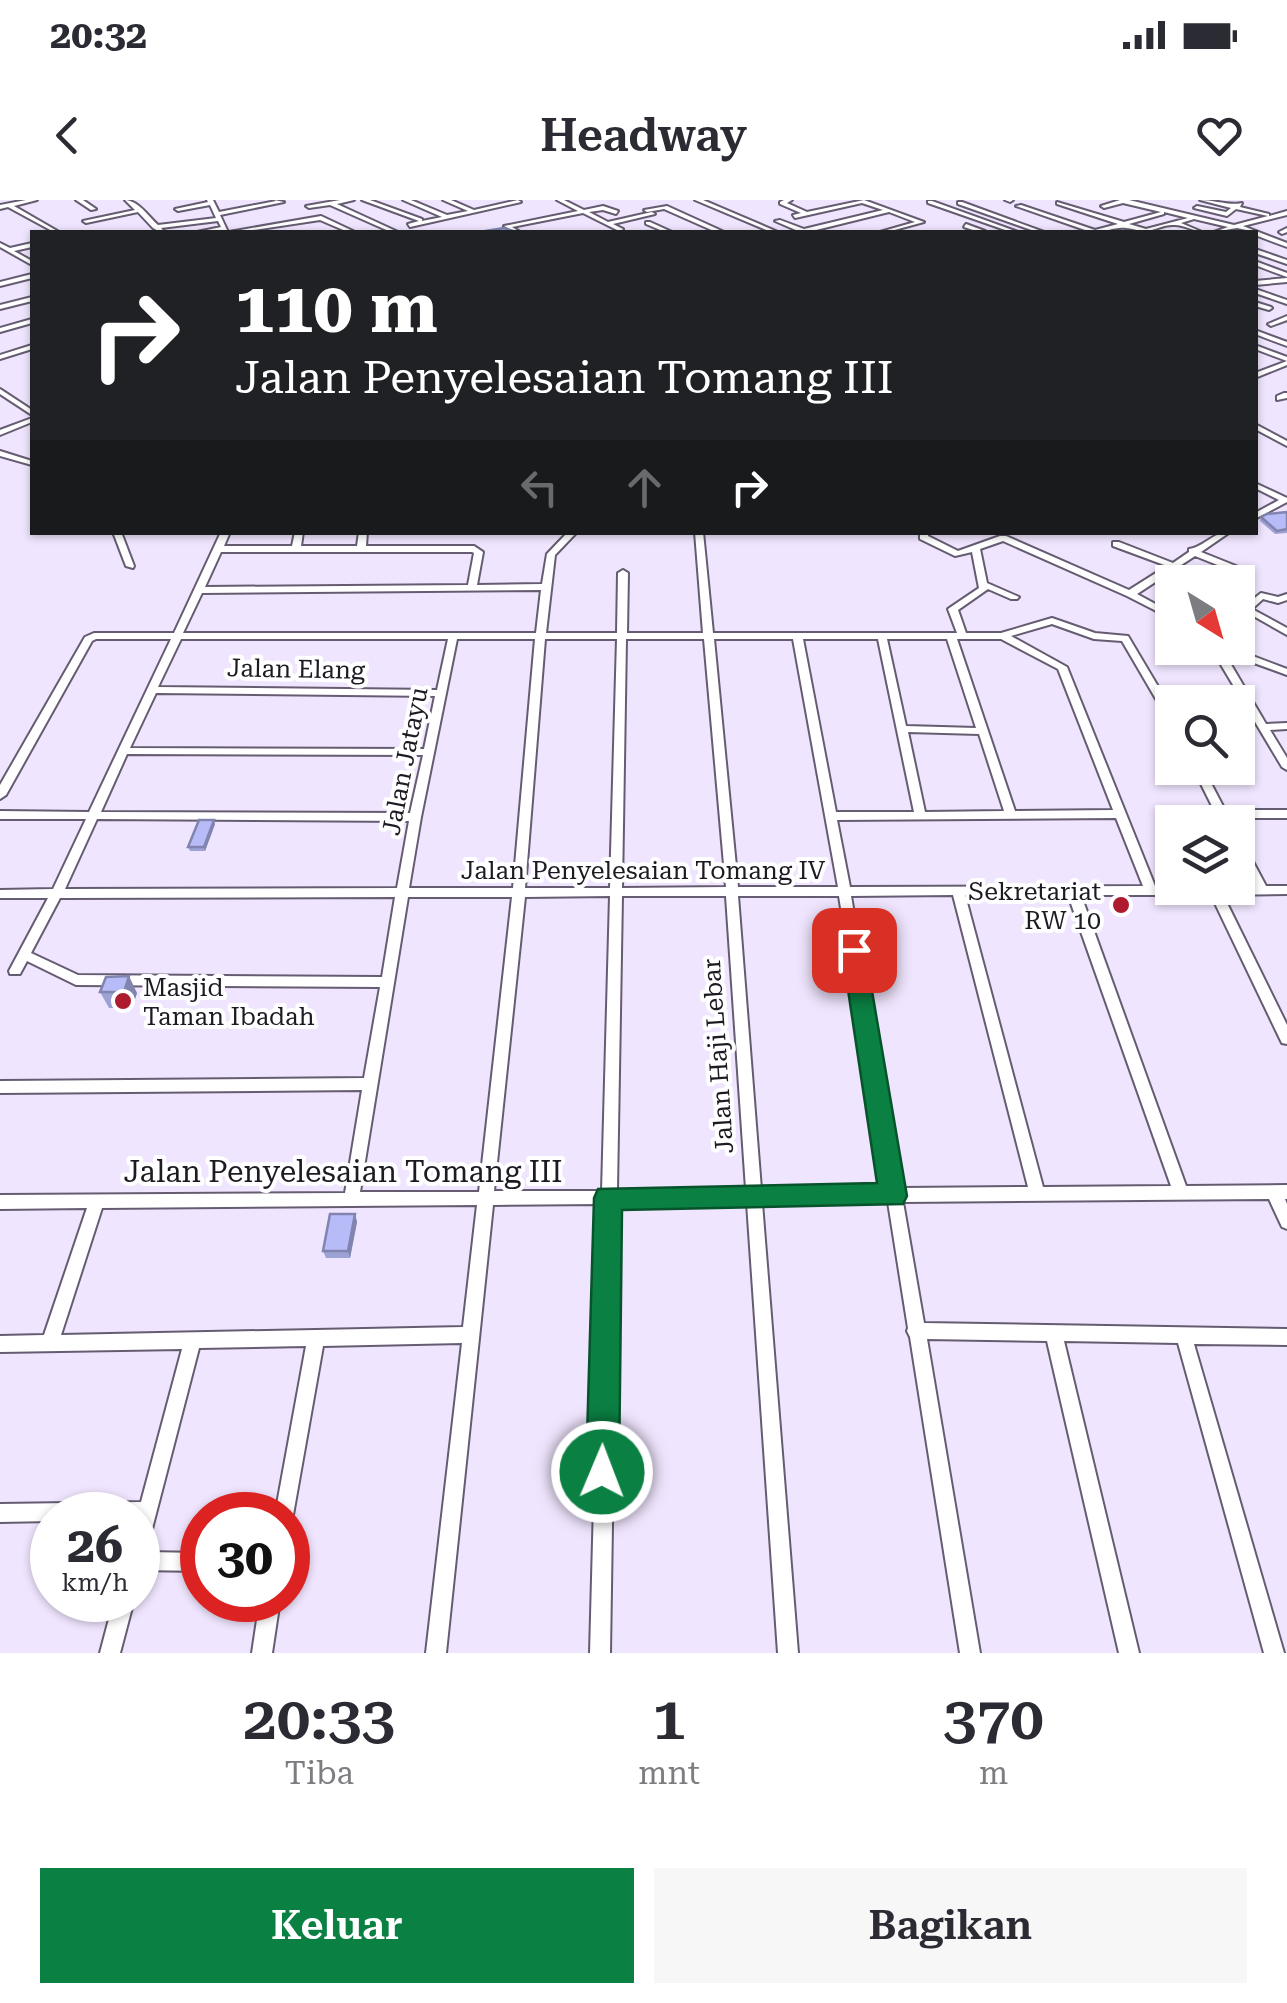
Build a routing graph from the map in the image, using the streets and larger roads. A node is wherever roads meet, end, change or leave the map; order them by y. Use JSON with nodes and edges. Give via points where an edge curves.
{"nodes":[{"id":1,"x":34,"y":200,"type":"edge"},
{"id":2,"x":79,"y":200,"type":"edge"},
{"id":3,"x":130,"y":200,"type":"edge"},
{"id":4,"x":277,"y":200,"type":"edge"},
{"id":5,"x":349,"y":200,"type":"edge"},
{"id":6,"x":365,"y":200,"type":"edge"},
{"id":7,"x":406,"y":200,"type":"edge"},
{"id":8,"x":446,"y":200,"type":"edge"},
{"id":9,"x":560,"y":200,"type":"edge"},
{"id":10,"x":698,"y":200,"type":"edge"},
{"id":11,"x":789,"y":200,"type":"edge"},
{"id":12,"x":885,"y":200,"type":"edge"},
{"id":13,"x":916,"y":200,"type":"edge"},
{"id":14,"x":1124,"y":200,"type":"edge"},
{"id":15,"x":1203,"y":200,"type":"edge"},
{"id":16,"x":932,"y":201,"type":"edge"},
{"id":17,"x":1244,"y":201,"type":"edge"},
{"id":18,"x":211,"y":202,"type":"edge"},
{"id":19,"x":319,"y":202,"type":"edge"},
{"id":20,"x":518,"y":202,"type":"edge"},
{"id":21,"x":331,"y":203,"type":"junction"},
{"id":22,"x":1059,"y":203,"type":"dead end"},
{"id":23,"x":9,"y":205,"type":"junction"},
{"id":24,"x":974,"y":205,"type":"edge"},
{"id":25,"x":266,"y":206,"type":"junction"},
{"id":26,"x":459,"y":206,"type":"junction"},
{"id":27,"x":1023,"y":206,"type":"dead end"},
{"id":28,"x":1236,"y":206,"type":"junction"},
{"id":29,"x":0,"y":207,"type":"edge"},
{"id":30,"x":93,"y":208,"type":"dead end"},
{"id":31,"x":948,"y":208,"type":"junction"},
{"id":32,"x":1197,"y":208,"type":"dead end"},
{"id":33,"x":178,"y":209,"type":"dead end"},
{"id":34,"x":140,"y":210,"type":"junction"},
{"id":35,"x":471,"y":210,"type":"junction"},
{"id":36,"x":588,"y":210,"type":"junction"},
{"id":37,"x":895,"y":211,"type":"junction"},
{"id":38,"x":435,"y":212,"type":"junction"},
{"id":39,"x":616,"y":212,"type":"dead end"},
{"id":40,"x":938,"y":212,"type":"dead end"},
{"id":41,"x":1164,"y":212,"type":"junction"},
{"id":42,"x":806,"y":213,"type":"junction"},
{"id":43,"x":276,"y":214,"type":"dead end"},
{"id":44,"x":1096,"y":215,"type":"junction"},
{"id":45,"x":1272,"y":215,"type":"junction"},
{"id":46,"x":1287,"y":215,"type":"edge"},
{"id":47,"x":218,"y":216,"type":"junction"},
{"id":48,"x":445,"y":216,"type":"junction"},
{"id":49,"x":794,"y":216,"type":"dead end"},
{"id":50,"x":321,"y":218,"type":"junction"},
{"id":51,"x":552,"y":218,"type":"junction"},
{"id":52,"x":1193,"y":218,"type":"junction"},
{"id":53,"x":86,"y":221,"type":"dead end"},
{"id":54,"x":778,"y":221,"type":"dead end"},
{"id":55,"x":417,"y":222,"type":"junction"},
{"id":56,"x":563,"y":222,"type":"dead end"},
{"id":57,"x":609,"y":223,"type":"junction"},
{"id":58,"x":648,"y":223,"type":"dead end"},
{"id":59,"x":1175,"y":223,"type":"junction"},
{"id":60,"x":1071,"y":224,"type":"junction"},
{"id":61,"x":1122,"y":224,"type":"junction"},
{"id":62,"x":284,"y":225,"type":"junction"},
{"id":63,"x":155,"y":226,"type":"junction"},
{"id":64,"x":384,"y":226,"type":"junction"},
{"id":65,"x":966,"y":226,"type":"dead end"},
{"id":66,"x":1054,"y":226,"type":"dead end"},
{"id":67,"x":1236,"y":227,"type":"junction"},
{"id":68,"x":370,"y":229,"type":"dead end"},
{"id":69,"x":53,"y":230,"type":"edge"},
{"id":70,"x":160,"y":230,"type":"edge"},
{"id":71,"x":227,"y":230,"type":"edge"},
{"id":72,"x":237,"y":230,"type":"edge"},
{"id":73,"x":288,"y":230,"type":"edge"},
{"id":74,"x":349,"y":230,"type":"edge"},
{"id":75,"x":391,"y":230,"type":"edge"},
{"id":76,"x":434,"y":230,"type":"edge"},
{"id":77,"x":514,"y":230,"type":"edge"},
{"id":78,"x":621,"y":230,"type":"dead end"},
{"id":79,"x":664,"y":230,"type":"edge"},
{"id":80,"x":715,"y":230,"type":"edge"},
{"id":81,"x":770,"y":230,"type":"edge"},
{"id":82,"x":798,"y":230,"type":"edge"},
{"id":83,"x":812,"y":230,"type":"edge"},
{"id":84,"x":890,"y":230,"type":"edge"},
{"id":85,"x":977,"y":230,"type":"edge"},
{"id":86,"x":1009,"y":230,"type":"edge"},
{"id":87,"x":1036,"y":230,"type":"edge"},
{"id":88,"x":1088,"y":230,"type":"edge"},
{"id":89,"x":1101,"y":230,"type":"edge"},
{"id":90,"x":1139,"y":230,"type":"edge"},
{"id":91,"x":1152,"y":230,"type":"edge"},
{"id":92,"x":1191,"y":230,"type":"edge"},
{"id":93,"x":1224,"y":230,"type":"edge"},
{"id":94,"x":1242,"y":230,"type":"edge"},
{"id":95,"x":1258,"y":238,"type":"edge"},
{"id":96,"x":0,"y":245,"type":"edge"},
{"id":97,"x":30,"y":245,"type":"edge"},
{"id":98,"x":1287,"y":246,"type":"edge"},
{"id":99,"x":10,"y":250,"type":"junction"},
{"id":100,"x":1259,"y":252,"type":"edge"},
{"id":101,"x":30,"y":262,"type":"edge"},
{"id":102,"x":1287,"y":262,"type":"edge"},
{"id":103,"x":1258,"y":265,"type":"edge"},
{"id":104,"x":30,"y":276,"type":"edge"},
{"id":105,"x":1287,"y":280,"type":"edge"},
{"id":106,"x":0,"y":284,"type":"edge"},
{"id":107,"x":1258,"y":284,"type":"edge"},
{"id":108,"x":1258,"y":285,"type":"edge"},
{"id":109,"x":30,"y":299,"type":"edge"},
{"id":110,"x":1287,"y":302,"type":"edge"},
{"id":111,"x":1258,"y":305,"type":"edge"},
{"id":112,"x":0,"y":307,"type":"edge"},
{"id":113,"x":1269,"y":308,"type":"dead end"},
{"id":114,"x":1287,"y":318,"type":"edge"},
{"id":115,"x":30,"y":322,"type":"edge"},
{"id":116,"x":1271,"y":324,"type":"dead end"},
{"id":117,"x":0,"y":330,"type":"edge"},
{"id":118,"x":1258,"y":333,"type":"edge"},
{"id":119,"x":1287,"y":344,"type":"edge"},
{"id":120,"x":1258,"y":348,"type":"edge"},
{"id":121,"x":30,"y":349,"type":"edge"},
{"id":122,"x":0,"y":357,"type":"edge"},
{"id":123,"x":1287,"y":361,"type":"edge"},
{"id":124,"x":1258,"y":375,"type":"edge"},
{"id":125,"x":0,"y":392,"type":"edge"},
{"id":126,"x":30,"y":414,"type":"edge"},
{"id":127,"x":30,"y":417,"type":"edge"},
{"id":128,"x":1258,"y":428,"type":"edge"},
{"id":129,"x":0,"y":432,"type":"edge"},
{"id":130,"x":1287,"y":444,"type":"edge"},
{"id":131,"x":0,"y":454,"type":"edge"},
{"id":132,"x":30,"y":463,"type":"edge"},
{"id":133,"x":1258,"y":487,"type":"edge"},
{"id":134,"x":1279,"y":506,"type":"edge"},
{"id":135,"x":118,"y":535,"type":"edge"},
{"id":136,"x":225,"y":535,"type":"edge"},
{"id":137,"x":298,"y":535,"type":"edge"},
{"id":138,"x":362,"y":535,"type":"edge"},
{"id":139,"x":570,"y":535,"type":"edge"},
{"id":140,"x":700,"y":535,"type":"edge"},
{"id":141,"x":922,"y":535,"type":"edge"},
{"id":142,"x":1221,"y":535,"type":"edge"},
{"id":143,"x":1007,"y":536,"type":"edge"},
{"id":144,"x":1116,"y":544,"type":"dead end"},
{"id":145,"x":362,"y":548,"type":"junction"},
{"id":146,"x":975,"y":548,"type":"junction"},
{"id":147,"x":220,"y":549,"type":"junction"},
{"id":148,"x":296,"y":549,"type":"junction"},
{"id":149,"x":1192,"y":551,"type":"junction"},
{"id":150,"x":1171,"y":565,"type":"joint"},
{"id":151,"x":1227,"y":565,"type":"edge"},
{"id":152,"x":130,"y":566,"type":"dead end"},
{"id":153,"x":623,"y":574,"type":"dead end"},
{"id":154,"x":1155,"y":576,"type":"edge"},
{"id":155,"x":986,"y":584,"type":"junction"},
{"id":156,"x":472,"y":587,"type":"junction"},
{"id":157,"x":546,"y":587,"type":"junction"},
{"id":158,"x":200,"y":590,"type":"junction"},
{"id":159,"x":1130,"y":594,"type":"junction"},
{"id":160,"x":1014,"y":596,"type":"dead end"},
{"id":161,"x":1287,"y":597,"type":"edge"},
{"id":162,"x":1155,"y":607,"type":"edge"},
{"id":163,"x":1287,"y":632,"type":"edge"},
{"id":164,"x":798,"y":635,"type":"junction"},
{"id":165,"x":956,"y":635,"type":"junction"},
{"id":166,"x":619,"y":636,"type":"junction"},
{"id":167,"x":707,"y":636,"type":"junction"},
{"id":168,"x":882,"y":636,"type":"junction"},
{"id":169,"x":1002,"y":636,"type":"junction"},
{"id":170,"x":453,"y":637,"type":"junction"},
{"id":171,"x":540,"y":637,"type":"junction"},
{"id":172,"x":176,"y":638,"type":"junction"},
{"id":173,"x":1255,"y":660,"type":"edge"},
{"id":174,"x":1227,"y":665,"type":"edge"},
{"id":175,"x":1287,"y":672,"type":"edge"},
{"id":176,"x":1155,"y":689,"type":"edge"},
{"id":177,"x":152,"y":690,"type":"junction"},
{"id":178,"x":441,"y":693,"type":"junction"},
{"id":179,"x":1264,"y":726,"type":"junction"},
{"id":180,"x":1287,"y":726,"type":"edge"},
{"id":181,"x":901,"y":729,"type":"junction"},
{"id":182,"x":982,"y":731,"type":"junction"},
{"id":183,"x":123,"y":750,"type":"junction"},
{"id":184,"x":429,"y":752,"type":"junction"},
{"id":185,"x":1287,"y":767,"type":"edge"},
{"id":186,"x":0,"y":795,"type":"edge"},
{"id":187,"x":1118,"y":814,"type":"junction"},
{"id":188,"x":1287,"y":814,"type":"edge"},
{"id":189,"x":0,"y":815,"type":"edge"},
{"id":190,"x":831,"y":816,"type":"junction"},
{"id":191,"x":920,"y":816,"type":"junction"},
{"id":192,"x":1010,"y":816,"type":"junction"},
{"id":193,"x":1255,"y":816,"type":"edge"},
{"id":194,"x":416,"y":817,"type":"junction"},
{"id":195,"x":91,"y":818,"type":"junction"},
{"id":196,"x":1255,"y":877,"type":"edge"},
{"id":197,"x":1152,"y":890,"type":"joint"},
{"id":198,"x":1255,"y":890,"type":"edge"},
{"id":199,"x":1262,"y":890,"type":"junction"},
{"id":200,"x":1287,"y":890,"type":"edge"},
{"id":201,"x":958,"y":891,"type":"junction"},
{"id":202,"x":1073,"y":891,"type":"junction"},
{"id":203,"x":616,"y":892,"type":"junction"},
{"id":204,"x":732,"y":892,"type":"junction"},
{"id":205,"x":845,"y":892,"type":"junction"},
{"id":206,"x":519,"y":893,"type":"junction"},
{"id":207,"x":0,"y":894,"type":"edge"},
{"id":208,"x":404,"y":894,"type":"junction"},
{"id":209,"x":56,"y":895,"type":"junction"},
{"id":210,"x":1222,"y":905,"type":"edge"},
{"id":211,"x":25,"y":955,"type":"junction"},
{"id":212,"x":15,"y":971,"type":"dead end"},
{"id":213,"x":387,"y":982,"type":"junction"},
{"id":214,"x":1287,"y":1039,"type":"edge"},
{"id":215,"x":370,"y":1084,"type":"junction"},
{"id":216,"x":0,"y":1087,"type":"edge"},
{"id":217,"x":1281,"y":1192,"type":"edge"},
{"id":218,"x":1181,"y":1193,"type":"junction"},
{"id":219,"x":1037,"y":1194,"type":"junction"},
{"id":220,"x":752,"y":1196,"type":"junction"},
{"id":221,"x":893,"y":1196,"type":"junction"},
{"id":222,"x":483,"y":1198,"type":"junction"},
{"id":223,"x":608,"y":1198,"type":"junction"},
{"id":224,"x":351,"y":1199,"type":"junction"},
{"id":225,"x":96,"y":1200,"type":"junction"},
{"id":226,"x":0,"y":1202,"type":"edge"},
{"id":227,"x":1287,"y":1222,"type":"edge"},
{"id":228,"x":915,"y":1331,"type":"junction"},
{"id":229,"x":1054,"y":1334,"type":"junction"},
{"id":230,"x":472,"y":1335,"type":"junction"},
{"id":231,"x":1184,"y":1336,"type":"junction"},
{"id":232,"x":1287,"y":1338,"type":"edge"},
{"id":233,"x":316,"y":1339,"type":"junction"},
{"id":234,"x":192,"y":1342,"type":"junction"},
{"id":235,"x":50,"y":1343,"type":"junction"},
{"id":236,"x":0,"y":1344,"type":"edge"},
{"id":237,"x":152,"y":1492,"type":"edge"},
{"id":238,"x":288,"y":1492,"type":"edge"},
{"id":239,"x":0,"y":1513,"type":"edge"},
{"id":240,"x":30,"y":1513,"type":"edge"},
{"id":241,"x":118,"y":1622,"type":"edge"},
{"id":242,"x":267,"y":1622,"type":"edge"},
{"id":243,"x":110,"y":1653,"type":"edge"},
{"id":244,"x":262,"y":1653,"type":"edge"},
{"id":245,"x":436,"y":1653,"type":"edge"},
{"id":246,"x":600,"y":1653,"type":"edge"},
{"id":247,"x":788,"y":1653,"type":"edge"},
{"id":248,"x":970,"y":1653,"type":"edge"},
{"id":249,"x":1129,"y":1653,"type":"edge"},
{"id":250,"x":1274,"y":1653,"type":"edge"}],
"edges":[{"from":1,"to":23,"type":"street"},
{"from":2,"to":30,"type":"street"},
{"from":3,"to":34,"type":"street"},
{"from":4,"to":25,"type":"street"},
{"from":5,"to":21,"type":"street"},
{"from":6,"to":55,"type":"street"},
{"from":7,"to":38,"type":"street"},
{"from":8,"to":26,"type":"street"},
{"from":9,"to":36,"type":"street"},
{"from":10,"to":81,"type":"street"},
{"from":11,"to":42,"type":"street","via":[[782,203]]},
{"from":12,"to":37,"type":"street","via":[[906,208]]},
{"from":13,"to":16,"type":"street"},
{"from":14,"to":41,"type":"street"},
{"from":14,"to":44,"type":"street"},
{"from":15,"to":28,"type":"street"},
{"from":16,"to":31,"type":"street"},
{"from":17,"to":28,"type":"street"},
{"from":18,"to":33,"type":"street"},
{"from":18,"to":47,"type":"street"},
{"from":19,"to":21,"type":"street"},
{"from":19,"to":50,"type":"street","via":[[308,206]]},
{"from":20,"to":35,"type":"street"},
{"from":21,"to":64,"type":"street"},
{"from":22,"to":44,"type":"street"},
{"from":23,"to":29,"type":"street"},
{"from":23,"to":69,"type":"street"},
{"from":24,"to":31,"type":"street"},
{"from":24,"to":87,"type":"street"},
{"from":25,"to":43,"type":"street"},
{"from":25,"to":47,"type":"street"},
{"from":26,"to":35,"type":"street"},
{"from":26,"to":38,"type":"street"},
{"from":27,"to":60,"type":"street"},
{"from":28,"to":32,"type":"street","via":[[1228,214]]},
{"from":28,"to":45,"type":"street"},
{"from":31,"to":40,"type":"street"},
{"from":31,"to":86,"type":"street"},
{"from":34,"to":53,"type":"street"},
{"from":34,"to":63,"type":"street"},
{"from":35,"to":48,"type":"street"},
{"from":36,"to":39,"type":"street"},
{"from":36,"to":51,"type":"street"},
{"from":36,"to":57,"type":"street"},
{"from":37,"to":42,"type":"street","via":[[857,200]]},
{"from":37,"to":83,"type":"street"},
{"from":37,"to":84,"type":"street","via":[[920,222]]},
{"from":38,"to":48,"type":"street"},
{"from":41,"to":52,"type":"street"},
{"from":41,"to":61,"type":"street"},
{"from":42,"to":49,"type":"street"},
{"from":44,"to":60,"type":"street"},
{"from":44,"to":61,"type":"street"},
{"from":45,"to":46,"type":"street"},
{"from":45,"to":67,"type":"street"},
{"from":47,"to":63,"type":"street"},
{"from":47,"to":71,"type":"street"},
{"from":48,"to":55,"type":"street"},
{"from":50,"to":62,"type":"street"},
{"from":50,"to":74,"type":"street"},
{"from":51,"to":56,"type":"street"},
{"from":51,"to":77,"type":"street","via":[[507,226]]},
{"from":52,"to":59,"type":"street"},
{"from":52,"to":67,"type":"street"},
{"from":54,"to":82,"type":"street"},
{"from":55,"to":76,"type":"street"},
{"from":57,"to":78,"type":"street"},
{"from":57,"to":80,"type":"street","via":[[665,208]]},
{"from":58,"to":79,"type":"street"},
{"from":59,"to":91,"type":"street"},
{"from":59,"to":92,"type":"street"},
{"from":60,"to":66,"type":"street"},
{"from":60,"to":88,"type":"street"},
{"from":61,"to":89,"type":"street"},
{"from":61,"to":90,"type":"street"},
{"from":62,"to":72,"type":"street"},
{"from":62,"to":73,"type":"street"},
{"from":63,"to":70,"type":"street"},
{"from":64,"to":68,"type":"street"},
{"from":64,"to":75,"type":"street"},
{"from":65,"to":85,"type":"street"},
{"from":67,"to":93,"type":"street"},
{"from":67,"to":94,"type":"street"},
{"from":95,"to":98,"type":"street"},
{"from":96,"to":99,"type":"street"},
{"from":97,"to":99,"type":"street"},
{"from":98,"to":100,"type":"street"},
{"from":99,"to":101,"type":"street"},
{"from":100,"to":102,"type":"street"},
{"from":103,"to":105,"type":"street"},
{"from":104,"to":106,"type":"street"},
{"from":105,"to":107,"type":"street"},
{"from":108,"to":110,"type":"street"},
{"from":109,"to":112,"type":"street"},
{"from":111,"to":113,"type":"street"},
{"from":114,"to":116,"type":"street"},
{"from":115,"to":117,"type":"street"},
{"from":118,"to":119,"type":"street"},
{"from":120,"to":123,"type":"street"},
{"from":121,"to":122,"type":"street"},
{"from":123,"to":124,"type":"street"},
{"from":125,"to":126,"type":"street"},
{"from":127,"to":129,"type":"street"},
{"from":128,"to":130,"type":"street"},
{"from":131,"to":132,"type":"street"},
{"from":133,"to":134,"type":"street","via":[[1285,500]]},
{"from":135,"to":152,"type":"street"},
{"from":136,"to":147,"type":"street"},
{"from":137,"to":148,"type":"street"},
{"from":138,"to":145,"type":"street"},
{"from":139,"to":157,"type":"street","via":[[551,554]]},
{"from":140,"to":167,"type":"street","name":"Jalan Haji Lebar"},
{"from":141,"to":146,"type":"street","via":[[958,554]]},
{"from":142,"to":149,"type":"street"},
{"from":143,"to":146,"type":"street"},
{"from":143,"to":159,"type":"street"},
{"from":144,"to":150,"type":"street"},
{"from":145,"to":148,"type":"street"},
{"from":145,"to":156,"type":"street","via":[[477,550]]},
{"from":146,"to":155,"type":"street"},
{"from":147,"to":148,"type":"street"},
{"from":147,"to":158,"type":"street"},
{"from":149,"to":150,"type":"street"},
{"from":149,"to":151,"type":"street"},
{"from":153,"to":166,"type":"street"},
{"from":154,"to":159,"type":"street"},
{"from":155,"to":160,"type":"street"},
{"from":155,"to":165,"type":"street","via":[[953,609]]},
{"from":156,"to":157,"type":"street"},
{"from":156,"to":158,"type":"street"},
{"from":157,"to":171,"type":"street"},
{"from":158,"to":172,"type":"street"},
{"from":159,"to":162,"type":"street"},
{"from":161,"to":163,"type":"street","via":[[1261,596],[1246,609]]},
{"from":164,"to":167,"type":"street"},
{"from":164,"to":168,"type":"street"},
{"from":164,"to":190,"type":"street"},
{"from":165,"to":168,"type":"street"},
{"from":165,"to":169,"type":"street"},
{"from":165,"to":182,"type":"street"},
{"from":166,"to":167,"type":"street"},
{"from":166,"to":171,"type":"street"},
{"from":166,"to":203,"type":"street"},
{"from":167,"to":204,"type":"street","name":"Jalan Haji Lebar"},
{"from":168,"to":181,"type":"street"},
{"from":169,"to":176,"type":"street","via":[[1052,621],[1125,638]]},
{"from":169,"to":187,"type":"street","via":[[1062,668]]},
{"from":170,"to":171,"type":"street"},
{"from":170,"to":172,"type":"street"},
{"from":170,"to":178,"type":"street","name":"Jalan Jatayu"},
{"from":171,"to":206,"type":"street"},
{"from":172,"to":177,"type":"street"},
{"from":172,"to":186,"type":"street","via":[[88,639]]},
{"from":173,"to":175,"type":"street"},
{"from":174,"to":179,"type":"street"},
{"from":177,"to":178,"type":"street","name":"Jalan Elang"},
{"from":177,"to":183,"type":"street"},
{"from":178,"to":184,"type":"street","name":"Jalan Jatayu"},
{"from":179,"to":180,"type":"street"},
{"from":179,"to":185,"type":"street"},
{"from":181,"to":182,"type":"street"},
{"from":181,"to":191,"type":"street"},
{"from":182,"to":192,"type":"street"},
{"from":183,"to":184,"type":"street"},
{"from":183,"to":195,"type":"street"},
{"from":184,"to":194,"type":"street","name":"Jalan Jatayu"},
{"from":187,"to":192,"type":"street"},
{"from":187,"to":197,"type":"street"},
{"from":188,"to":193,"type":"street"},
{"from":189,"to":195,"type":"street"},
{"from":190,"to":191,"type":"street"},
{"from":190,"to":205,"type":"street"},
{"from":191,"to":192,"type":"street"},
{"from":194,"to":195,"type":"street"},
{"from":194,"to":208,"type":"street","name":"Jalan Jatayu"},
{"from":195,"to":209,"type":"street"},
{"from":196,"to":199,"type":"street"},
{"from":197,"to":202,"type":"street","name":"Jalan Penyelesaian Tomang IV"},
{"from":198,"to":199,"type":"street","name":"Jalan Penyelesaian Tomang IV"},
{"from":199,"to":200,"type":"street","name":"Jalan Penyelesaian Tomang IV"},
{"from":201,"to":202,"type":"street","name":"Jalan Penyelesaian Tomang IV"},
{"from":201,"to":205,"type":"street","name":"Jalan Penyelesaian Tomang IV"},
{"from":201,"to":219,"type":"street"},
{"from":202,"to":218,"type":"street"},
{"from":203,"to":204,"type":"street","name":"Jalan Penyelesaian Tomang IV"},
{"from":203,"to":206,"type":"street","name":"Jalan Penyelesaian Tomang IV"},
{"from":203,"to":223,"type":"street"},
{"from":204,"to":205,"type":"street","name":"Jalan Penyelesaian Tomang IV"},
{"from":204,"to":220,"type":"street","name":"Jalan Haji Lebar"},
{"from":205,"to":221,"type":"street"},
{"from":206,"to":208,"type":"street","name":"Jalan Penyelesaian Tomang IV"},
{"from":206,"to":222,"type":"street"},
{"from":207,"to":209,"type":"street","name":"Jalan Penyelesaian Tomang IV"},
{"from":208,"to":209,"type":"street","name":"Jalan Penyelesaian Tomang IV"},
{"from":208,"to":213,"type":"street","name":"Jalan Jatayu"},
{"from":209,"to":211,"type":"street"},
{"from":210,"to":214,"type":"street"},
{"from":211,"to":212,"type":"street"},
{"from":211,"to":213,"type":"street","via":[[76,980]]},
{"from":213,"to":215,"type":"street","name":"Jalan Jatayu"},
{"from":215,"to":216,"type":"street"},
{"from":215,"to":224,"type":"street","name":"Jalan Jatayu"},
{"from":217,"to":218,"type":"street","name":"Jalan Penyelesaian Tomang III"},
{"from":217,"to":227,"type":"street"},
{"from":218,"to":219,"type":"street","name":"Jalan Penyelesaian Tomang III"},
{"from":219,"to":221,"type":"street","name":"Jalan Penyelesaian Tomang III"},
{"from":220,"to":221,"type":"street","name":"Jalan Penyelesaian Tomang III"},
{"from":220,"to":223,"type":"street","name":"Jalan Penyelesaian Tomang III"},
{"from":220,"to":247,"type":"street","name":"Jalan Haji Lebar"},
{"from":221,"to":228,"type":"street"},
{"from":222,"to":223,"type":"street","name":"Jalan Penyelesaian Tomang III"},
{"from":222,"to":224,"type":"street","name":"Jalan Penyelesaian Tomang III"},
{"from":222,"to":230,"type":"street"},
{"from":223,"to":246,"type":"street"},
{"from":224,"to":225,"type":"street","name":"Jalan Penyelesaian Tomang III"},
{"from":225,"to":226,"type":"street","name":"Jalan Penyelesaian Tomang III"},
{"from":225,"to":235,"type":"street"},
{"from":228,"to":229,"type":"street"},
{"from":228,"to":248,"type":"street"},
{"from":229,"to":231,"type":"street"},
{"from":229,"to":249,"type":"street"},
{"from":230,"to":233,"type":"street"},
{"from":230,"to":245,"type":"street"},
{"from":231,"to":232,"type":"street"},
{"from":231,"to":250,"type":"street"},
{"from":233,"to":234,"type":"street"},
{"from":233,"to":238,"type":"street"},
{"from":234,"to":235,"type":"street"},
{"from":234,"to":237,"type":"street"},
{"from":235,"to":236,"type":"street"},
{"from":239,"to":240,"type":"street"},
{"from":241,"to":243,"type":"street"},
{"from":242,"to":244,"type":"street"}]}
